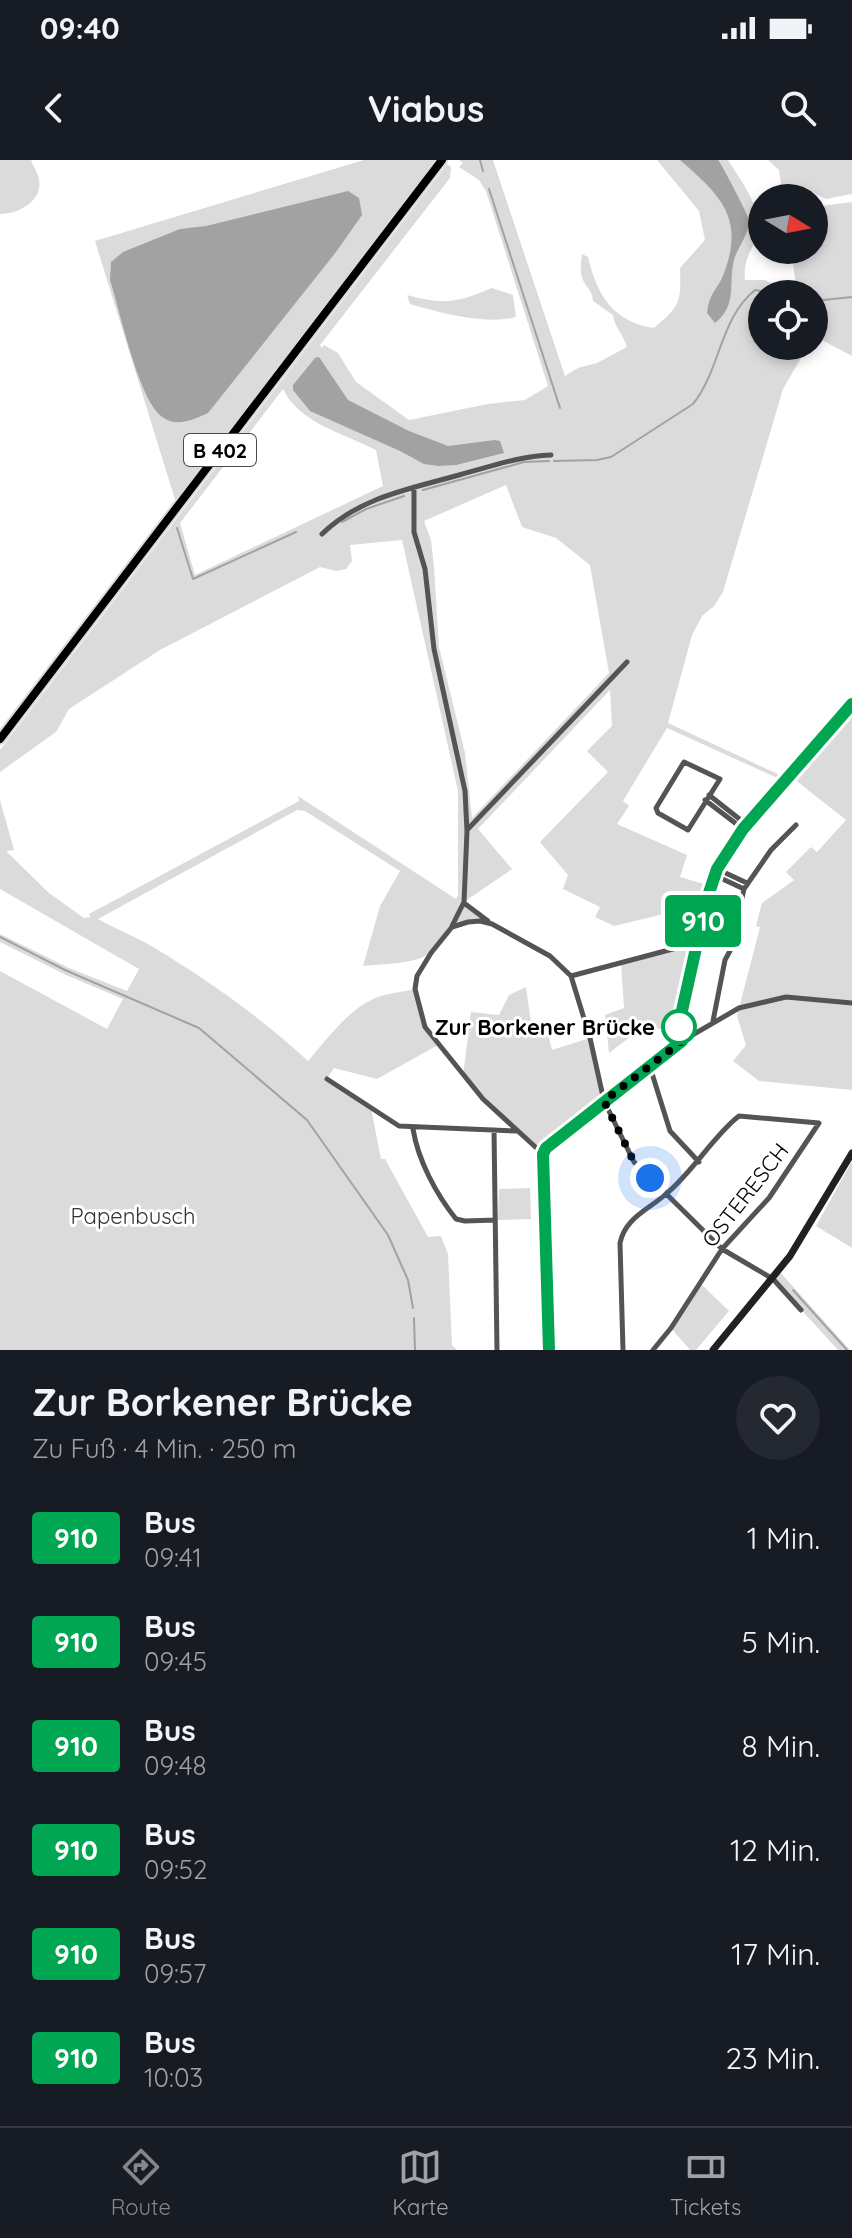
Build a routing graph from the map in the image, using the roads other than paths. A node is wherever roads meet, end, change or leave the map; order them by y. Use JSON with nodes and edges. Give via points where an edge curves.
{"nodes":[{"id":1,"x":441,"y":161,"type":"edge"},
{"id":2,"x":551,"y":455,"type":"dead end"},
{"id":3,"x":414,"y":487,"type":"junction"},
{"id":4,"x":322,"y":534,"type":"dead end"},
{"id":5,"x":627,"y":662,"type":"dead end"},
{"id":6,"x":852,"y":703,"type":"edge"},
{"id":7,"x":0,"y":739,"type":"edge"},
{"id":8,"x":707,"y":797,"type":"junction"},
{"id":9,"x":796,"y":825,"type":"dead end"},
{"id":10,"x":745,"y":827,"type":"junction"},
{"id":11,"x":467,"y":831,"type":"junction"},
{"id":12,"x":715,"y":872,"type":"junction"},
{"id":13,"x":746,"y":886,"type":"junction"},
{"id":14,"x":464,"y":902,"type":"junction"},
{"id":15,"x":492,"y":924,"type":"junction"},
{"id":16,"x":452,"y":927,"type":"junction"},
{"id":17,"x":699,"y":942,"type":"junction"},
{"id":18,"x":571,"y":976,"type":"junction"},
{"id":19,"x":852,"y":1003,"type":"edge"},
{"id":20,"x":713,"y":1021,"type":"junction"},
{"id":21,"x":682,"y":1041,"type":"junction"},
{"id":22,"x":650,"y":1067,"type":"junction"},
{"id":23,"x":327,"y":1079,"type":"dead end"},
{"id":24,"x":604,"y":1101,"type":"junction"},
{"id":25,"x":413,"y":1129,"type":"junction"},
{"id":26,"x":494,"y":1130,"type":"junction"},
{"id":27,"x":517,"y":1131,"type":"junction"},
{"id":28,"x":852,"y":1153,"type":"edge"},
{"id":29,"x":543,"y":1154,"type":"junction"},
{"id":30,"x":699,"y":1162,"type":"junction"},
{"id":31,"x":667,"y":1193,"type":"junction"},
{"id":32,"x":495,"y":1220,"type":"junction"},
{"id":33,"x":722,"y":1249,"type":"junction"},
{"id":34,"x":773,"y":1279,"type":"junction"},
{"id":35,"x":801,"y":1310,"type":"dead end"},
{"id":36,"x":497,"y":1350,"type":"edge"},
{"id":37,"x":549,"y":1350,"type":"edge"},
{"id":38,"x":623,"y":1350,"type":"edge"},
{"id":39,"x":653,"y":1350,"type":"edge"},
{"id":40,"x":713,"y":1350,"type":"edge"}],
"edges":[{"from":1,"to":7,"type":"main road","number":"B 402"},
{"from":2,"to":3,"type":"street","via":[[524,457]]},
{"from":3,"to":4,"type":"street","via":[[364,504]]},
{"from":3,"to":11,"type":"street","via":[[414,532],[461,763]]},
{"from":5,"to":11,"type":"street"},
{"from":6,"to":10,"type":"street"},
{"from":8,"to":8,"type":"street","via":[[720,779],[684,762],[657,812],[688,830]]},
{"from":8,"to":10,"type":"street"},
{"from":9,"to":13,"type":"street"},
{"from":10,"to":12,"type":"street"},
{"from":11,"to":14,"type":"street"},
{"from":12,"to":13,"type":"street"},
{"from":12,"to":17,"type":"street"},
{"from":13,"to":20,"type":"street"},
{"from":14,"to":15,"type":"street"},
{"from":14,"to":16,"type":"street"},
{"from":15,"to":16,"type":"street"},
{"from":15,"to":18,"type":"street","via":[[550,956]]},
{"from":16,"to":27,"type":"street","via":[[417,976],[419,1010],[438,1045]]},
{"from":17,"to":18,"type":"street"},
{"from":17,"to":21,"type":"street","via":[[679,1024]]},
{"from":18,"to":24,"type":"street"},
{"from":19,"to":20,"type":"street","via":[[786,997],[739,1008]]},
{"from":20,"to":21,"type":"street"},
{"from":21,"to":22,"type":"street"},
{"from":22,"to":24,"type":"street"},
{"from":22,"to":30,"type":"street","via":[[670,1131]]},
{"from":23,"to":25,"type":"street","via":[[399,1126]]},
{"from":24,"to":29,"type":"street"},
{"from":24,"to":31,"type":"street","via":[[634,1162]]},
{"from":25,"to":26,"type":"street"},
{"from":25,"to":32,"type":"street","via":[[426,1170],[456,1219]]},
{"from":26,"to":27,"type":"street"},
{"from":26,"to":32,"type":"street"},
{"from":27,"to":29,"type":"street"},
{"from":28,"to":34,"type":"street"},
{"from":29,"to":37,"type":"street"},
{"from":30,"to":31,"type":"street","name":"OSTERESCH"},
{"from":30,"to":33,"type":"street","name":"OSTERESCH","via":[[739,1116],[819,1123],[769,1198]]},
{"from":31,"to":33,"type":"street"},
{"from":31,"to":38,"type":"street","name":"OSTERESCH","via":[[622,1233]]},
{"from":32,"to":36,"type":"street"},
{"from":33,"to":34,"type":"street"},
{"from":33,"to":39,"type":"street","name":"OSTERESCH"},
{"from":34,"to":35,"type":"street"},
{"from":34,"to":40,"type":"street"}]}
